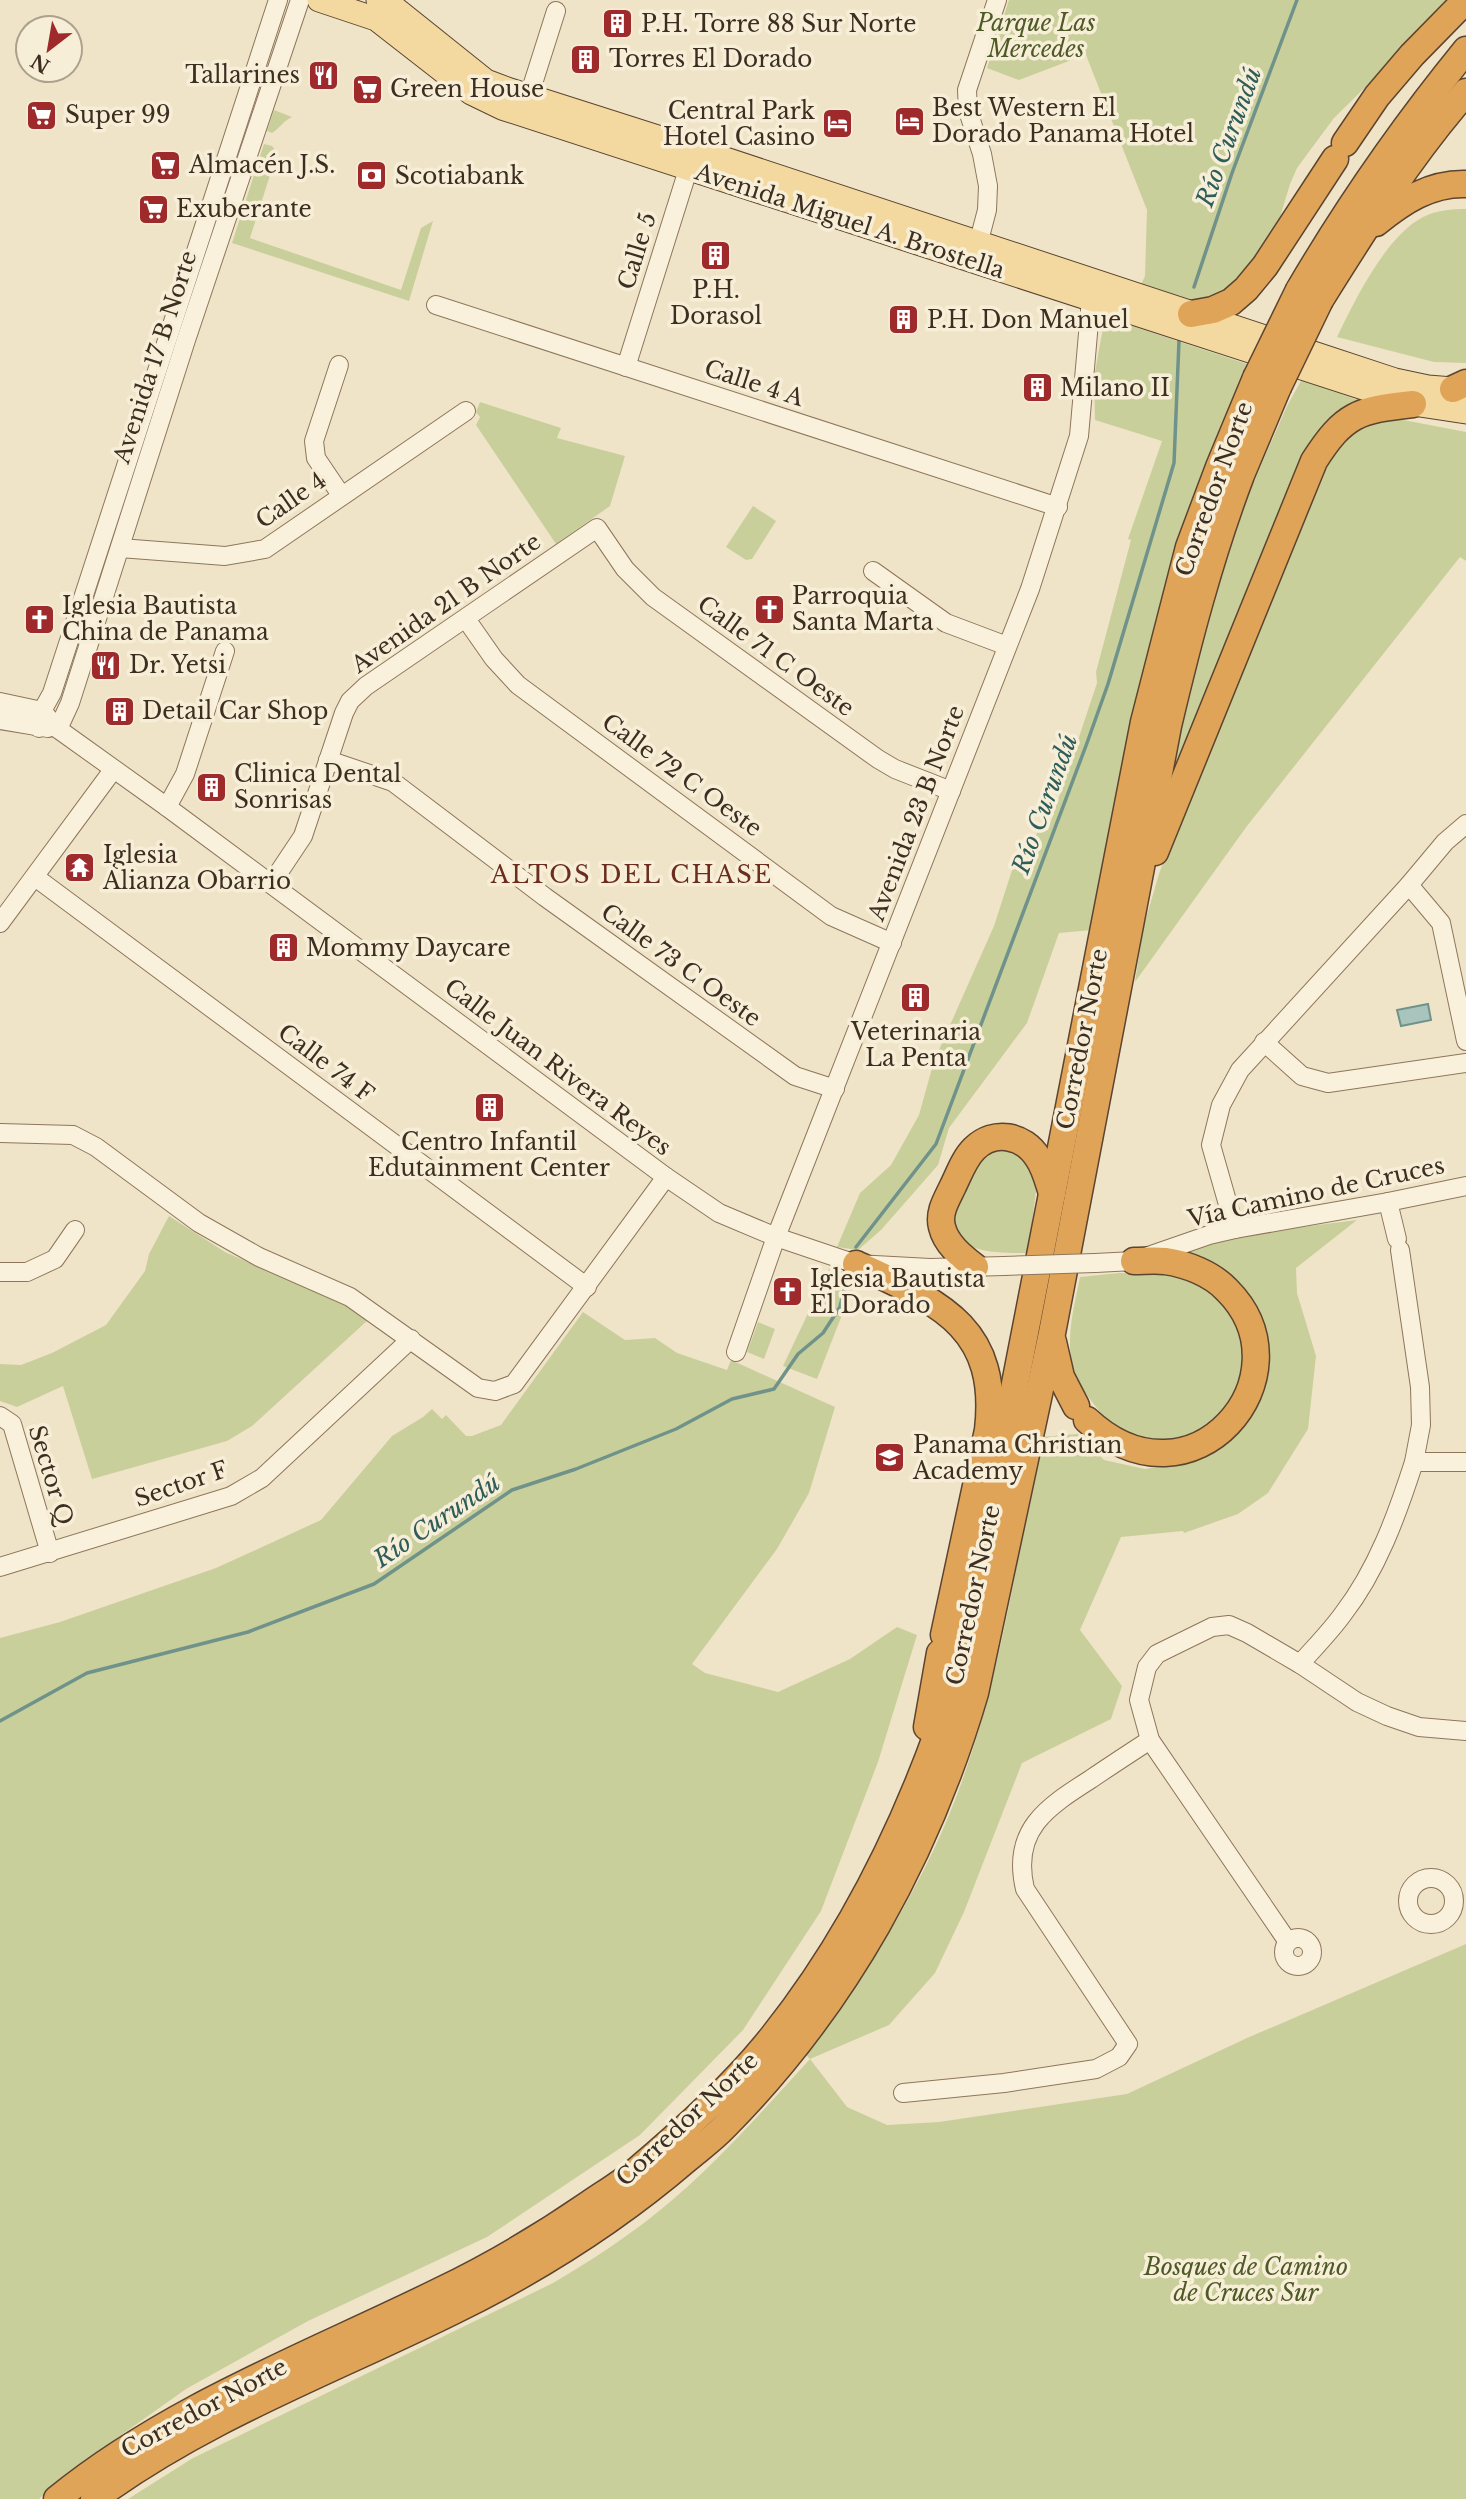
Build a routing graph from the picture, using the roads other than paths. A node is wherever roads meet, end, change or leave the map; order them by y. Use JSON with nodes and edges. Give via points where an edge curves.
{"nodes":[{"id":1,"x":278,"y":0,"type":"edge"},
{"id":2,"x":300,"y":0,"type":"edge"},
{"id":3,"x":319,"y":0,"type":"edge"},
{"id":4,"x":378,"y":0,"type":"edge"},
{"id":5,"x":997,"y":0,"type":"edge"},
{"id":6,"x":1466,"y":0,"type":"edge"},
{"id":7,"x":556,"y":11,"type":"dead end"},
{"id":8,"x":1466,"y":50,"type":"edge"},
{"id":9,"x":1466,"y":92,"type":"edge"},
{"id":10,"x":529,"y":96,"type":"junction"},
{"id":11,"x":692,"y":158,"type":"junction"},
{"id":12,"x":1466,"y":184,"type":"edge"},
{"id":13,"x":1361,"y":235,"type":"junction"},
{"id":14,"x":976,"y":252,"type":"junction"},
{"id":15,"x":1092,"y":290,"type":"junction"},
{"id":16,"x":1309,"y":295,"type":"junction"},
{"id":17,"x":436,"y":305,"type":"dead end"},
{"id":18,"x":1191,"y":314,"type":"junction"},
{"id":19,"x":1237,"y":338,"type":"junction"},
{"id":20,"x":339,"y":365,"type":"dead end"},
{"id":21,"x":626,"y":367,"type":"junction"},
{"id":22,"x":1267,"y":383,"type":"junction"},
{"id":23,"x":1462,"y":388,"type":"edge"},
{"id":24,"x":1413,"y":404,"type":"junction"},
{"id":25,"x":466,"y":411,"type":"dead end"},
{"id":26,"x":1466,"y":412,"type":"edge"},
{"id":27,"x":341,"y":495,"type":"junction"},
{"id":28,"x":1058,"y":507,"type":"junction"},
{"id":29,"x":597,"y":528,"type":"joint"},
{"id":30,"x":120,"y":548,"type":"junction"},
{"id":31,"x":873,"y":571,"type":"dead end"},
{"id":32,"x":466,"y":619,"type":"junction"},
{"id":33,"x":1007,"y":646,"type":"junction"},
{"id":34,"x":225,"y":651,"type":"dead end"},
{"id":35,"x":0,"y":702,"type":"edge"},
{"id":36,"x":41,"y":719,"type":"junction"},
{"id":37,"x":0,"y":720,"type":"edge"},
{"id":38,"x":58,"y":729,"type":"junction"},
{"id":39,"x":328,"y":760,"type":"junction"},
{"id":40,"x":113,"y":769,"type":"junction"},
{"id":41,"x":951,"y":791,"type":"junction"},
{"id":42,"x":167,"y":807,"type":"junction"},
{"id":43,"x":1466,"y":824,"type":"edge"},
{"id":44,"x":35,"y":877,"type":"junction"},
{"id":45,"x":271,"y":884,"type":"junction"},
{"id":46,"x":1409,"y":885,"type":"junction"},
{"id":47,"x":1131,"y":909,"type":"junction"},
{"id":48,"x":0,"y":923,"type":"edge"},
{"id":49,"x":892,"y":943,"type":"junction"},
{"id":50,"x":1466,"y":1041,"type":"edge"},
{"id":51,"x":1264,"y":1042,"type":"junction"},
{"id":52,"x":1466,"y":1063,"type":"edge"},
{"id":53,"x":835,"y":1089,"type":"junction"},
{"id":54,"x":0,"y":1133,"type":"edge"},
{"id":55,"x":666,"y":1177,"type":"junction"},
{"id":56,"x":1466,"y":1186,"type":"edge"},
{"id":57,"x":1052,"y":1194,"type":"junction"},
{"id":58,"x":1388,"y":1202,"type":"junction"},
{"id":59,"x":1236,"y":1229,"type":"junction"},
{"id":60,"x":75,"y":1230,"type":"dead end"},
{"id":61,"x":776,"y":1237,"type":"junction"},
{"id":62,"x":1133,"y":1261,"type":"junction"},
{"id":63,"x":1095,"y":1263,"type":"joint"},
{"id":64,"x":856,"y":1264,"type":"junction"},
{"id":65,"x":975,"y":1268,"type":"junction"},
{"id":66,"x":0,"y":1272,"type":"edge"},
{"id":67,"x":587,"y":1287,"type":"junction"},
{"id":68,"x":1052,"y":1333,"type":"junction"},
{"id":69,"x":411,"y":1339,"type":"junction"},
{"id":70,"x":736,"y":1352,"type":"dead end"},
{"id":71,"x":0,"y":1416,"type":"edge"},
{"id":72,"x":1414,"y":1462,"type":"junction"},
{"id":73,"x":1466,"y":1462,"type":"edge"},
{"id":74,"x":50,"y":1553,"type":"junction"},
{"id":75,"x":0,"y":1567,"type":"edge"},
{"id":76,"x":1300,"y":1664,"type":"junction"},
{"id":77,"x":1466,"y":1731,"type":"edge"},
{"id":78,"x":1150,"y":1740,"type":"junction"},
{"id":79,"x":922,"y":1779,"type":"junction"},
{"id":80,"x":1288,"y":1942,"type":"dead end"},
{"id":81,"x":903,"y":2093,"type":"dead end"},
{"id":82,"x":57,"y":2499,"type":"edge"},
{"id":83,"x":94,"y":2499,"type":"edge"}],
"edges":[{"from":1,"to":36,"type":"street","name":"Avenida 17 B Norte"},
{"from":2,"to":30,"type":"street","name":"Avenida 17 B Norte"},
{"from":3,"to":11,"type":"main road","name":"Avenida Miguel A. Brostella","via":[[376,19],[489,103]]},
{"from":4,"to":10,"type":"main road","name":"Avenida Miguel A. Brostella","via":[[486,80]]},
{"from":5,"to":14,"type":"street","via":[[967,90],[968,111],[988,186]]},
{"from":6,"to":18,"type":"highway","via":[[1385,85],[1246,289],[1231,302]]},
{"from":7,"to":10,"type":"street"},
{"from":8,"to":16,"type":"highway","name":"Corredor Norte","via":[[1340,221]]},
{"from":9,"to":13,"type":"highway","name":"Corredor Norte","via":[[1403,170]]},
{"from":10,"to":11,"type":"main road","name":"Avenida Miguel A. Brostella"},
{"from":11,"to":14,"type":"main road","name":"Avenida Miguel A. Brostella"},
{"from":11,"to":21,"type":"street","name":"Calle 5"},
{"from":12,"to":13,"type":"highway","via":[[1426,190]]},
{"from":13,"to":16,"type":"highway","name":"Corredor Norte"},
{"from":14,"to":15,"type":"main road","name":"Avenida Miguel A. Brostella"},
{"from":15,"to":18,"type":"main road","name":"Avenida Miguel A. Brostella"},
{"from":15,"to":19,"type":"main road","name":"Avenida Miguel A. Brostella"},
{"from":15,"to":28,"type":"street","name":"Avenida 23 B Norte","via":[[1079,436]]},
{"from":16,"to":22,"type":"highway","name":"Corredor Norte","bridge":true},
{"from":17,"to":21,"type":"street","name":"Calle 4 A"},
{"from":18,"to":19,"type":"main road","name":"Avenida Miguel A. Brostella"},
{"from":19,"to":23,"type":"main road","via":[[1395,380]]},
{"from":19,"to":24,"type":"main road"},
{"from":20,"to":27,"type":"street","via":[[314,441],[316,458]]},
{"from":21,"to":28,"type":"street","name":"Calle 4 A"},
{"from":22,"to":47,"type":"highway","name":"Corredor Norte","via":[[1188,640]]},
{"from":22,"to":57,"type":"highway","name":"Corredor Norte","via":[[1219,467],[1189,547],[1165,635]]},
{"from":24,"to":26,"type":"main road"},
{"from":24,"to":47,"type":"highway","via":[[1351,417],[1314,461]]},
{"from":25,"to":27,"type":"street","name":"Calle 4"},
{"from":27,"to":30,"type":"street","name":"Calle 4","via":[[265,549],[225,556]]},
{"from":28,"to":33,"type":"street","name":"Avenida 23 B Norte"},
{"from":29,"to":32,"type":"street","name":"Avenida 21 B Norte"},
{"from":29,"to":41,"type":"street","name":"Calle 71 C Oeste","via":[[625,569],[653,597],[878,760]]},
{"from":30,"to":38,"type":"street","name":"Avenida 17 B Norte"},
{"from":31,"to":33,"type":"street","via":[[946,623]]},
{"from":32,"to":39,"type":"street","name":"Avenida 21 B Norte","via":[[350,701]]},
{"from":32,"to":49,"type":"street","name":"Calle 72 C Oeste","via":[[518,685],[831,916]]},
{"from":33,"to":41,"type":"street","name":"Avenida 23 B Norte"},
{"from":34,"to":42,"type":"street","via":[[185,774]]},
{"from":35,"to":36,"type":"street"},
{"from":36,"to":37,"type":"street"},
{"from":36,"to":38,"type":"street","name":"Calle Juan Rivera Reyes"},
{"from":38,"to":40,"type":"street","name":"Calle Juan Rivera Reyes"},
{"from":39,"to":45,"type":"street","name":"Avenida 21 B Norte","via":[[303,836]]},
{"from":39,"to":53,"type":"street","name":"Calle 73 C Oeste","via":[[393,782],[794,1076]]},
{"from":40,"to":42,"type":"street","name":"Calle Juan Rivera Reyes"},
{"from":40,"to":44,"type":"street"},
{"from":41,"to":49,"type":"street","name":"Avenida 23 B Norte"},
{"from":42,"to":45,"type":"street","name":"Calle Juan Rivera Reyes"},
{"from":43,"to":46,"type":"street"},
{"from":44,"to":48,"type":"street"},
{"from":44,"to":67,"type":"street","name":"Calle 74 F"},
{"from":45,"to":55,"type":"street","name":"Calle Juan Rivera Reyes"},
{"from":46,"to":50,"type":"street","via":[[1441,923]]},
{"from":46,"to":51,"type":"street"},
{"from":47,"to":68,"type":"highway","name":"Corredor Norte"},
{"from":49,"to":53,"type":"street","name":"Avenida 23 B Norte"},
{"from":51,"to":52,"type":"street","via":[[1301,1076],[1328,1083]]},
{"from":51,"to":59,"type":"street","via":[[1240,1070],[1221,1105],[1211,1145]]},
{"from":53,"to":61,"type":"street","name":"Avenida 23 B Norte"},
{"from":54,"to":69,"type":"street","via":[[73,1135],[199,1223],[259,1257],[350,1297]]},
{"from":55,"to":61,"type":"street","name":"Calle Juan Rivera Reyes","via":[[719,1213]]},
{"from":55,"to":67,"type":"street"},
{"from":56,"to":58,"type":"street","name":"Vía Camino de Cruces"},
{"from":57,"to":65,"type":"highway","via":[[1039,1158],[1021,1141],[995,1137],[974,1149],[943,1207],[941,1224],[950,1244]]},
{"from":57,"to":79,"type":"highway","name":"Corredor Norte","via":[[963,1652]]},
{"from":58,"to":59,"type":"street","name":"Vía Camino de Cruces"},
{"from":58,"to":72,"type":"street","via":[[1420,1387],[1421,1425]]},
{"from":59,"to":62,"type":"street","name":"Vía Camino de Cruces"},
{"from":60,"to":66,"type":"street","via":[[55,1259],[26,1272]]},
{"from":61,"to":64,"type":"street","name":"Calle Juan Rivera Reyes"},
{"from":61,"to":70,"type":"street","name":"Avenida 23 B Norte"},
{"from":62,"to":63,"type":"street","name":"Vía Camino de Cruces"},
{"from":62,"to":68,"type":"highway","via":[[1166,1261],[1191,1268],[1221,1284],[1237,1300],[1250,1323],[1255,1370],[1249,1391],[1228,1425],[1191,1448],[1153,1454],[1134,1450],[1100,1432],[1081,1413],[1061,1377]]},
{"from":63,"to":65,"type":"street","name":"Calle Juan Rivera Reyes","bridge":true},
{"from":64,"to":65,"type":"street","name":"Calle Juan Rivera Reyes"},
{"from":64,"to":79,"type":"highway","via":[[938,1305],[972,1339],[985,1362],[992,1400],[942,1644]]},
{"from":67,"to":69,"type":"street","via":[[514,1384],[495,1391],[478,1388]]},
{"from":68,"to":83,"type":"highway","name":"Corredor Norte","via":[[987,1642],[962,1737],[900,1883],[826,2008],[783,2064],[723,2128],[650,2191],[563,2250],[450,2313],[203,2430]]},
{"from":69,"to":74,"type":"street","name":"Sector F","via":[[262,1478],[231,1496]]},
{"from":71,"to":74,"type":"street","name":"Sector Q","via":[[12,1424]]},
{"from":72,"to":73,"type":"street"},
{"from":72,"to":76,"type":"street","via":[[1375,1562],[1344,1613]]},
{"from":74,"to":75,"type":"street","name":"Sector F"},
{"from":76,"to":77,"type":"street","via":[[1387,1716],[1419,1727]]},
{"from":76,"to":78,"type":"street","via":[[1229,1625],[1212,1627],[1157,1654],[1147,1667],[1139,1700]]},
{"from":78,"to":80,"type":"street"},
{"from":78,"to":81,"type":"street","via":[[1052,1804],[1026,1840],[1020,1869],[1025,1889],[1128,2044],[1124,2051],[1096,2069]]},
{"from":79,"to":82,"type":"highway","name":"Corredor Norte","via":[[881,1867],[804,1995],[764,2048],[635,2173],[505,2259],[191,2412],[118,2453]]}]}
